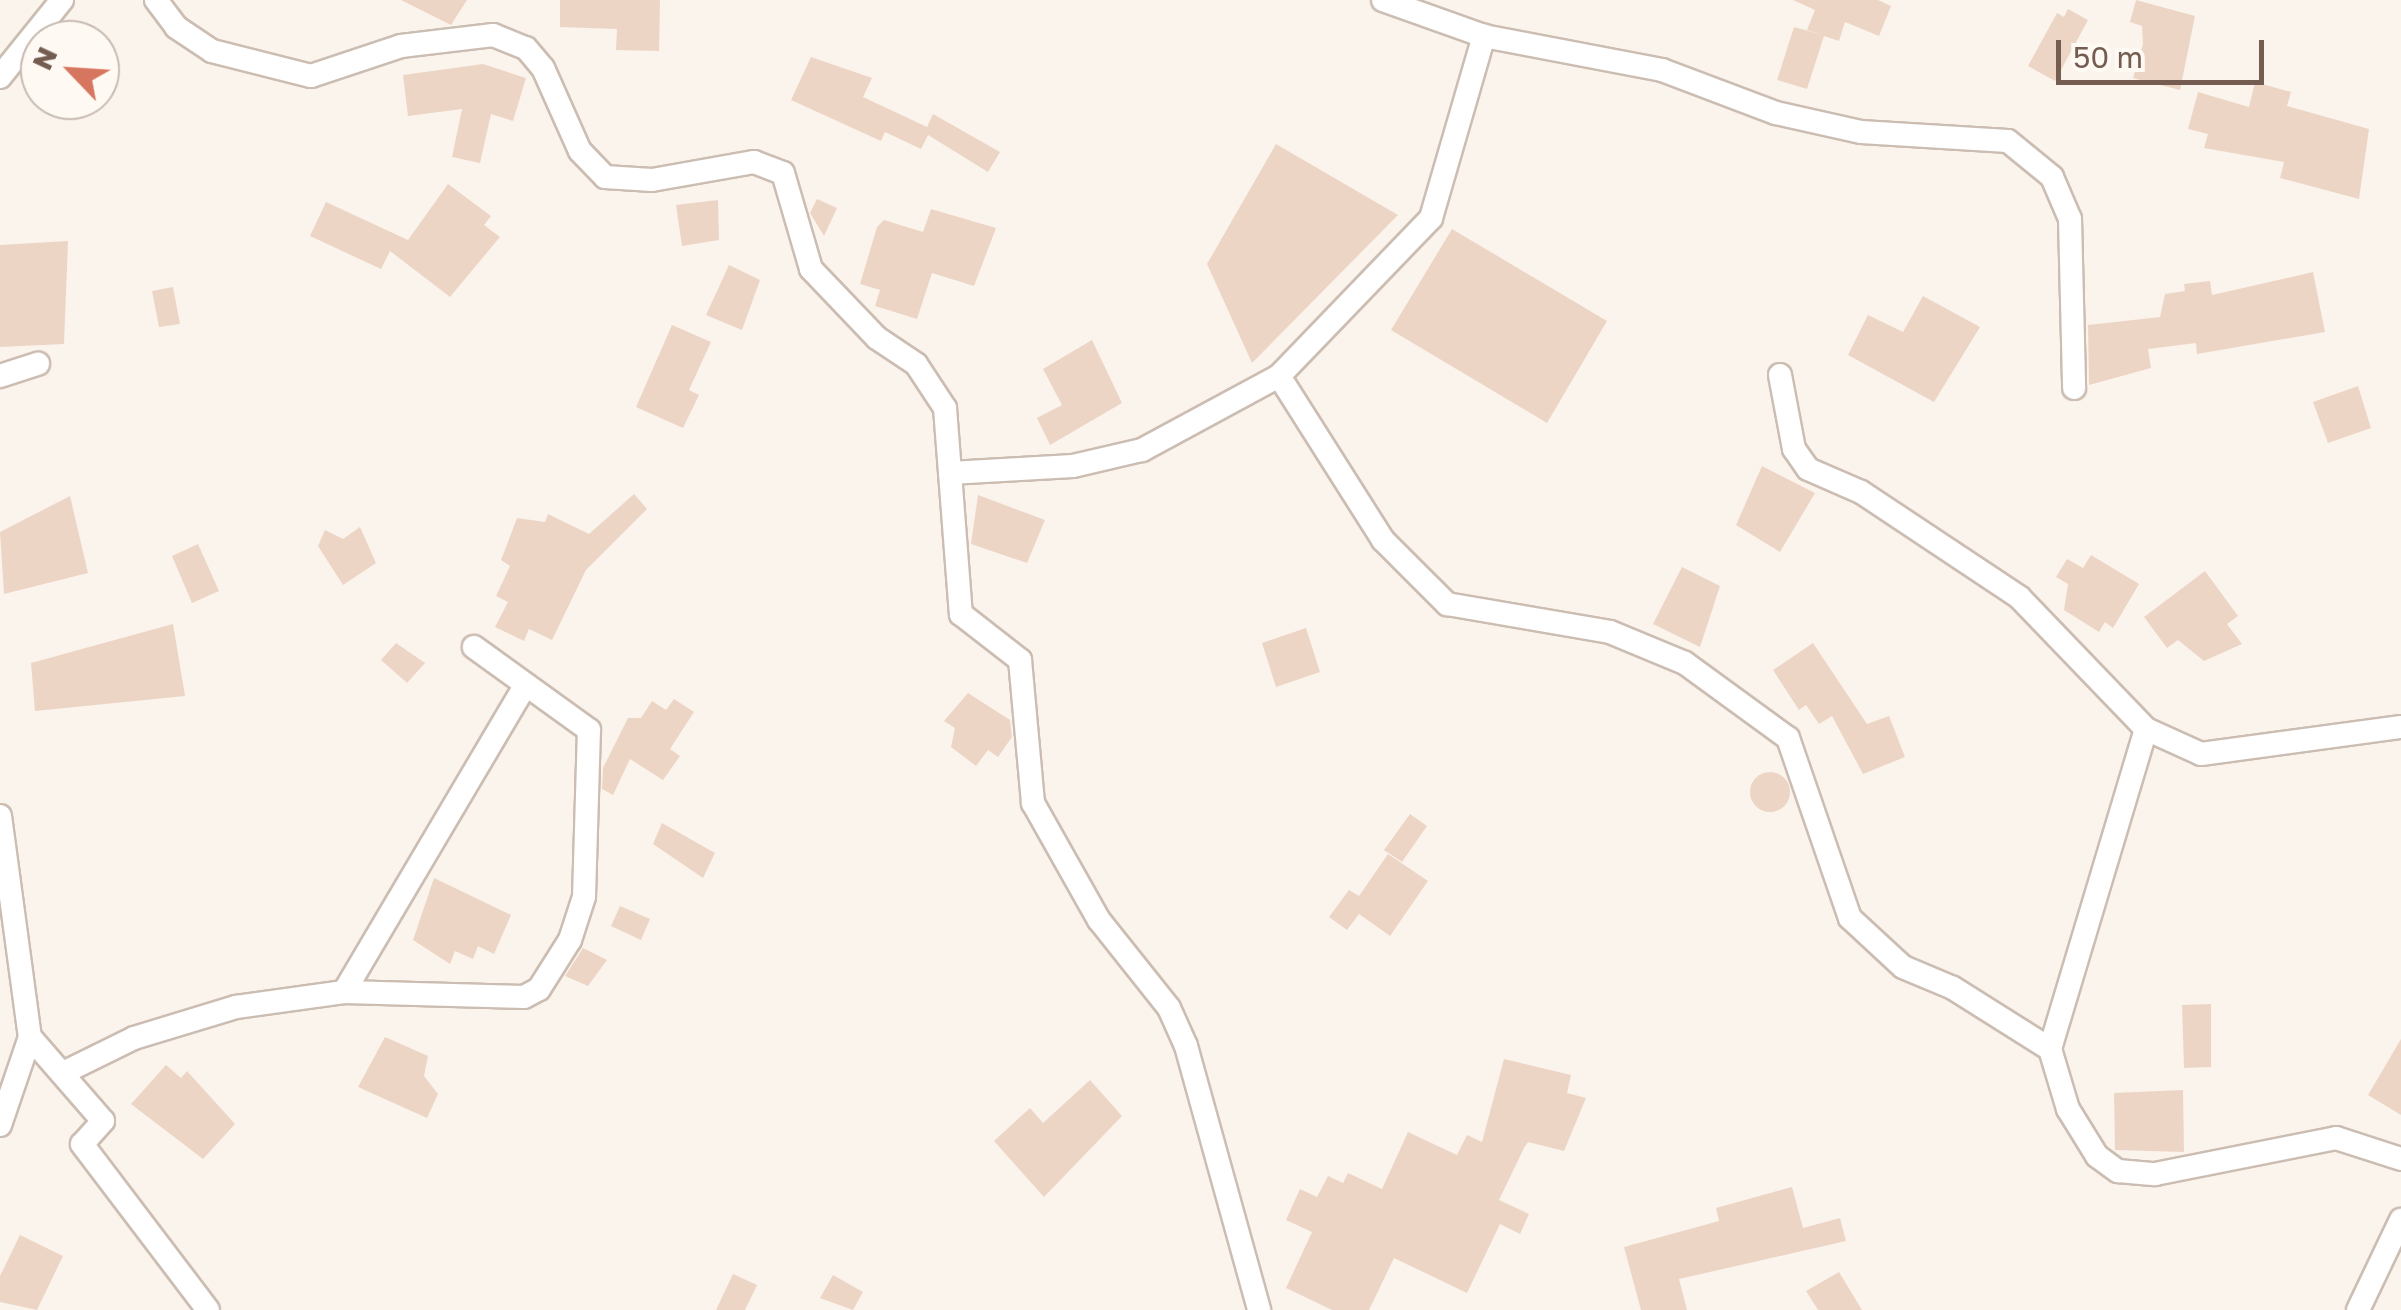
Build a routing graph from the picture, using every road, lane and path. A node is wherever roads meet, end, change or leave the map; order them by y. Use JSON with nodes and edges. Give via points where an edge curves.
{"nodes":[{"id":1,"x":62,"y":0,"type":"edge"},
{"id":2,"x":156,"y":0,"type":"edge"},
{"id":3,"x":1383,"y":0,"type":"edge"},
{"id":4,"x":1484,"y":36,"type":"junction"},
{"id":5,"x":0,"y":77,"type":"edge"},
{"id":6,"x":38,"y":364,"type":"dead end"},
{"id":7,"x":1780,"y":375,"type":"dead end"},
{"id":8,"x":0,"y":376,"type":"edge"},
{"id":9,"x":1279,"y":376,"type":"junction"},
{"id":10,"x":2074,"y":388,"type":"dead end"},
{"id":11,"x":950,"y":473,"type":"junction"},
{"id":12,"x":474,"y":647,"type":"dead end"},
{"id":13,"x":524,"y":688,"type":"junction"},
{"id":14,"x":2401,"y":727,"type":"edge"},
{"id":15,"x":2146,"y":729,"type":"junction"},
{"id":16,"x":0,"y":816,"type":"edge"},
{"id":17,"x":10,"y":964,"type":"edge"},
{"id":18,"x":344,"y":992,"type":"junction"},
{"id":19,"x":30,"y":1036,"type":"junction"},
{"id":20,"x":2050,"y":1050,"type":"junction"},
{"id":21,"x":64,"y":1072,"type":"junction"},
{"id":22,"x":0,"y":1125,"type":"edge"},
{"id":23,"x":2401,"y":1159,"type":"edge"},
{"id":24,"x":2401,"y":1220,"type":"edge"},
{"id":25,"x":208,"y":1310,"type":"edge"},
{"id":26,"x":1259,"y":1310,"type":"edge"},
{"id":27,"x":2358,"y":1310,"type":"edge"}],
"edges":[{"from":1,"to":5,"type":"street"},
{"from":2,"to":11,"type":"street","via":[[212,51],[311,76],[401,46],[493,34],[526,48],[543,68],[580,151],[605,176],[652,180],[754,162],[778,170],[795,201],[811,269],[932,383],[945,408]]},
{"from":3,"to":4,"type":"street"},
{"from":4,"to":9,"type":"street","via":[[1430,218]]},
{"from":4,"to":10,"type":"street","via":[[1662,70],[1776,112],[1861,132],[2008,141],[2052,177],[2070,220]]},
{"from":6,"to":8,"type":"street"},
{"from":7,"to":15,"type":"street","via":[[1794,448],[1808,470],[1861,492],[2019,597]]},
{"from":9,"to":11,"type":"street","via":[[1142,450],[1074,466]]},
{"from":9,"to":20,"type":"street","via":[[1383,540],[1447,604],[1610,632],[1685,664],[1788,738],[1850,918],[1904,968],[1953,988]]},
{"from":11,"to":26,"type":"street","via":[[961,614],[1020,660],[1033,803],[1099,920],[1169,1008],[1186,1046]]},
{"from":12,"to":13,"type":"street"},
{"from":13,"to":18,"type":"street"},
{"from":13,"to":18,"type":"street","via":[[589,730],[584,897],[570,940],[540,988],[524,998]]},
{"from":14,"to":15,"type":"street","via":[[2200,754]]},
{"from":15,"to":20,"type":"street"},
{"from":16,"to":17,"type":"street"},
{"from":17,"to":19,"type":"street"},
{"from":18,"to":21,"type":"street","via":[[181,1021]]},
{"from":19,"to":21,"type":"street"},
{"from":19,"to":22,"type":"street"},
{"from":20,"to":23,"type":"street","via":[[2068,1110],[2097,1156],[2118,1171],[2155,1174],[2336,1138]]},
{"from":21,"to":25,"type":"street","via":[[103,1121],[82,1144]]},
{"from":24,"to":27,"type":"street"}]}
